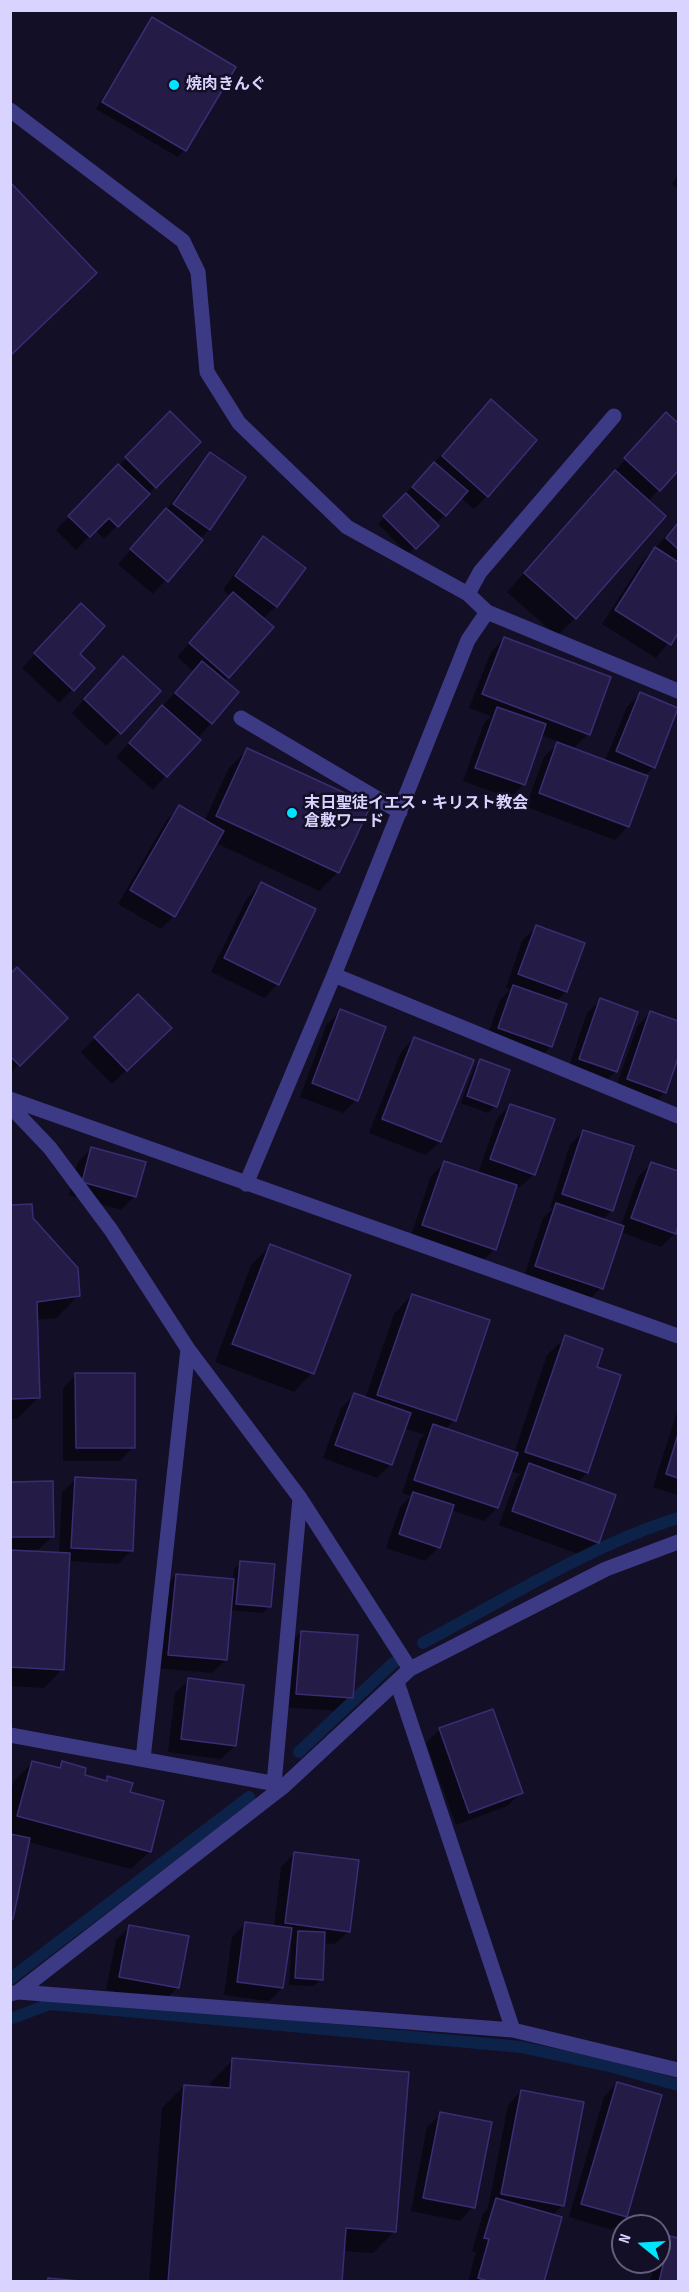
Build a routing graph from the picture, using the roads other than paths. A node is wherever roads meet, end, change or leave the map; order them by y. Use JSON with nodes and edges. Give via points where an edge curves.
{"nodes":[{"id":1,"x":10,"y":110,"type":"edge"},
{"id":2,"x":614,"y":416,"type":"dead end"},
{"id":3,"x":468,"y":594,"type":"junction"},
{"id":4,"x":487,"y":612,"type":"junction"},
{"id":5,"x":678,"y":691,"type":"edge"},
{"id":6,"x":241,"y":718,"type":"dead end"},
{"id":7,"x":400,"y":812,"type":"junction"},
{"id":8,"x":334,"y":975,"type":"junction"},
{"id":9,"x":10,"y":1099,"type":"edge"},
{"id":10,"x":10,"y":1106,"type":"edge"},
{"id":11,"x":678,"y":1116,"type":"edge"},
{"id":12,"x":246,"y":1184,"type":"junction"},
{"id":13,"x":678,"y":1336,"type":"edge"},
{"id":14,"x":188,"y":1349,"type":"junction"},
{"id":15,"x":300,"y":1498,"type":"junction"},
{"id":16,"x":678,"y":1542,"type":"edge"},
{"id":17,"x":410,"y":1669,"type":"junction"},
{"id":18,"x":397,"y":1682,"type":"junction"},
{"id":19,"x":10,"y":1735,"type":"edge"},
{"id":20,"x":143,"y":1760,"type":"junction"},
{"id":21,"x":279,"y":1785,"type":"junction"},
{"id":22,"x":14,"y":1993,"type":"edge"},
{"id":23,"x":513,"y":2030,"type":"junction"},
{"id":24,"x":678,"y":2070,"type":"edge"}],
"edges":[{"from":1,"to":3,"type":"street","via":[[183,241],[198,272],[207,372],[239,423],[347,527]]},
{"from":2,"to":3,"type":"street","via":[[480,572]]},
{"from":3,"to":4,"type":"street"},
{"from":4,"to":5,"type":"street"},
{"from":4,"to":7,"type":"street","via":[[468,640]]},
{"from":6,"to":7,"type":"street"},
{"from":7,"to":8,"type":"street"},
{"from":8,"to":11,"type":"street"},
{"from":8,"to":12,"type":"street"},
{"from":9,"to":12,"type":"street"},
{"from":10,"to":14,"type":"street","via":[[50,1148],[111,1230]]},
{"from":12,"to":13,"type":"street"},
{"from":14,"to":15,"type":"street"},
{"from":14,"to":20,"type":"street"},
{"from":15,"to":17,"type":"street"},
{"from":15,"to":21,"type":"street"},
{"from":16,"to":17,"type":"street","via":[[606,1569]]},
{"from":17,"to":18,"type":"street"},
{"from":18,"to":21,"type":"street"},
{"from":18,"to":23,"type":"street"},
{"from":19,"to":20,"type":"street"},
{"from":20,"to":21,"type":"street"},
{"from":21,"to":22,"type":"street"},
{"from":22,"to":23,"type":"street"},
{"from":23,"to":24,"type":"street"}]}
